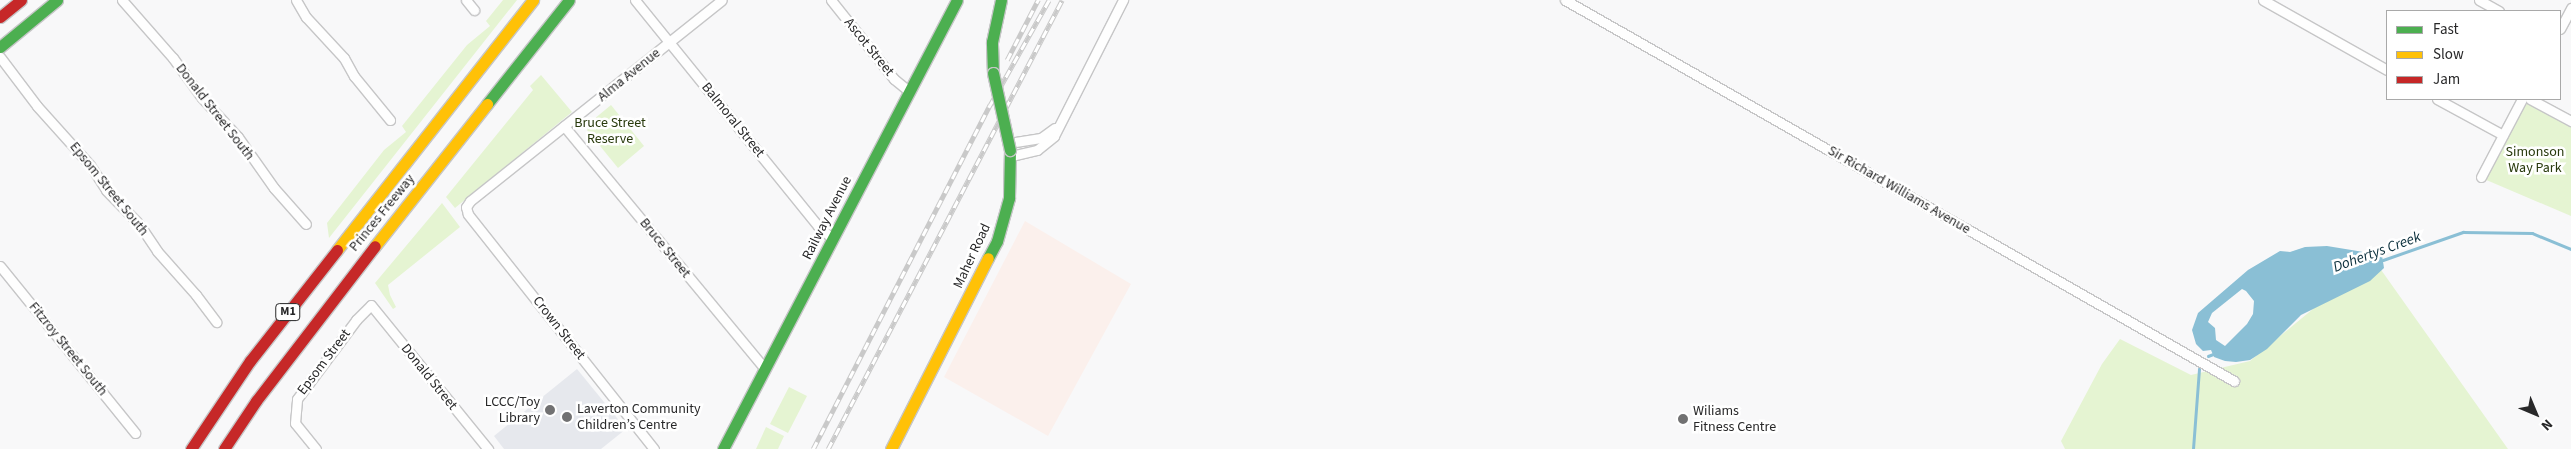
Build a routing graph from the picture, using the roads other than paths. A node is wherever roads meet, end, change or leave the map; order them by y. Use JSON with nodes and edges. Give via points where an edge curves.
{"nodes":[{"id":1,"x":21,"y":0,"type":"edge"},
{"id":2,"x":58,"y":0,"type":"edge"},
{"id":3,"x":122,"y":0,"type":"edge"},
{"id":4,"x":296,"y":0,"type":"edge"},
{"id":5,"x":466,"y":0,"type":"edge"},
{"id":6,"x":533,"y":0,"type":"edge"},
{"id":7,"x":569,"y":0,"type":"edge"},
{"id":8,"x":577,"y":0,"type":"edge"},
{"id":9,"x":635,"y":0,"type":"edge"},
{"id":10,"x":722,"y":0,"type":"edge"},
{"id":11,"x":831,"y":0,"type":"edge"},
{"id":12,"x":956,"y":0,"type":"edge"},
{"id":13,"x":1001,"y":0,"type":"edge"},
{"id":14,"x":1123,"y":0,"type":"edge"},
{"id":15,"x":1565,"y":0,"type":"edge"},
{"id":16,"x":2263,"y":0,"type":"edge"},
{"id":17,"x":2479,"y":0,"type":"edge"},
{"id":18,"x":2571,"y":8,"type":"edge"},
{"id":19,"x":474,"y":10,"type":"dead end"},
{"id":20,"x":2497,"y":10,"type":"edge"},
{"id":21,"x":0,"y":17,"type":"edge"},
{"id":22,"x":2561,"y":27,"type":"edge"},
{"id":23,"x":670,"y":42,"type":"junction"},
{"id":24,"x":0,"y":47,"type":"edge"},
{"id":25,"x":0,"y":57,"type":"edge"},
{"id":26,"x":2386,"y":69,"type":"edge"},
{"id":27,"x":909,"y":91,"type":"junction"},
{"id":28,"x":2439,"y":100,"type":"edge"},
{"id":29,"x":2521,"y":100,"type":"edge"},
{"id":30,"x":2532,"y":100,"type":"edge"},
{"id":31,"x":485,"y":107,"type":"junction"},
{"id":32,"x":1064,"y":116,"type":"junction"},
{"id":33,"x":390,"y":120,"type":"dead end"},
{"id":34,"x":2571,"y":121,"type":"edge"},
{"id":35,"x":564,"y":126,"type":"junction"},
{"id":36,"x":2503,"y":134,"type":"junction"},
{"id":37,"x":1011,"y":148,"type":"junction"},
{"id":38,"x":2481,"y":177,"type":"dead end"},
{"id":39,"x":466,"y":206,"type":"joint"},
{"id":40,"x":306,"y":224,"type":"dead end"},
{"id":41,"x":832,"y":238,"type":"junction"},
{"id":42,"x":0,"y":266,"type":"edge"},
{"id":43,"x":371,"y":305,"type":"joint"},
{"id":44,"x":323,"y":312,"type":"junction"},
{"id":45,"x":216,"y":322,"type":"dead end"},
{"id":46,"x":765,"y":369,"type":"junction"},
{"id":47,"x":2234,"y":381,"type":"dead end"},
{"id":48,"x":135,"y":433,"type":"dead end"},
{"id":49,"x":191,"y":449,"type":"edge"},
{"id":50,"x":224,"y":449,"type":"edge"},
{"id":51,"x":236,"y":449,"type":"edge"},
{"id":52,"x":316,"y":449,"type":"edge"},
{"id":53,"x":488,"y":449,"type":"edge"},
{"id":54,"x":654,"y":449,"type":"edge"},
{"id":55,"x":723,"y":449,"type":"edge"},
{"id":56,"x":891,"y":449,"type":"edge"}],
"edges":[{"from":1,"to":21,"type":"main road"},
{"from":2,"to":24,"type":"main road"},
{"from":3,"to":40,"type":"street","name":"Donald Street South","via":[[238,137],[270,184]]},
{"from":4,"to":33,"type":"street","via":[[306,17],[344,58],[354,76]]},
{"from":5,"to":19,"type":"street"},
{"from":6,"to":49,"type":"main road","name":"Princes Freeway","number":"M1","via":[[255,354]]},
{"from":7,"to":31,"type":"main road","name":"Princes Freeway","number":"M1"},
{"from":8,"to":31,"type":"main road"},
{"from":9,"to":23,"type":"street","name":"Balmoral Street"},
{"from":10,"to":23,"type":"street","name":"Alma Avenue"},
{"from":11,"to":27,"type":"street","name":"Ascot Street","via":[[894,78]]},
{"from":12,"to":27,"type":"main road","name":"Railway Avenue"},
{"from":13,"to":37,"type":"main road","name":"Maher Road","bridge":true,"via":[[992,42],[993,73]]},
{"from":14,"to":32,"type":"street"},
{"from":15,"to":47,"type":"street","name":"Sir Richard Williams Avenue"},
{"from":16,"to":26,"type":"street"},
{"from":17,"to":20,"type":"street"},
{"from":18,"to":22,"type":"street"},
{"from":23,"to":35,"type":"street","name":"Alma Avenue"},
{"from":23,"to":41,"type":"street","name":"Balmoral Street","via":[[818,226]]},
{"from":25,"to":45,"type":"street","name":"Epsom Street South"},
{"from":27,"to":41,"type":"main road","name":"Railway Avenue"},
{"from":28,"to":36,"type":"street"},
{"from":29,"to":36,"type":"street"},
{"from":30,"to":34,"type":"street"},
{"from":31,"to":44,"type":"main road","name":"Princes Freeway","number":"M1"},
{"from":32,"to":37,"type":"street","via":[[1053,130],[1041,138]]},
{"from":32,"to":37,"type":"street","via":[[1056,133],[1045,145],[1033,151]]},
{"from":35,"to":39,"type":"street","name":"Alma Avenue"},
{"from":35,"to":46,"type":"street","name":"Bruce Street"},
{"from":36,"to":38,"type":"street"},
{"from":37,"to":56,"type":"main road","name":"Maher Road","via":[[1009,198],[997,241]]},
{"from":39,"to":54,"type":"street","name":"Crown Street","via":[[468,214]]},
{"from":41,"to":46,"type":"main road","name":"Railway Avenue"},
{"from":42,"to":48,"type":"street","name":"Fitzroy Street South"},
{"from":43,"to":52,"type":"street","name":"Epsom Street","via":[[296,399],[295,423]]},
{"from":43,"to":53,"type":"street","name":"Donald Street"},
{"from":44,"to":50,"type":"main road","name":"Princes Freeway","number":"M1","via":[[256,400]]},
{"from":44,"to":51,"type":"main road"},
{"from":46,"to":55,"type":"main road","name":"Railway Avenue"}]}
